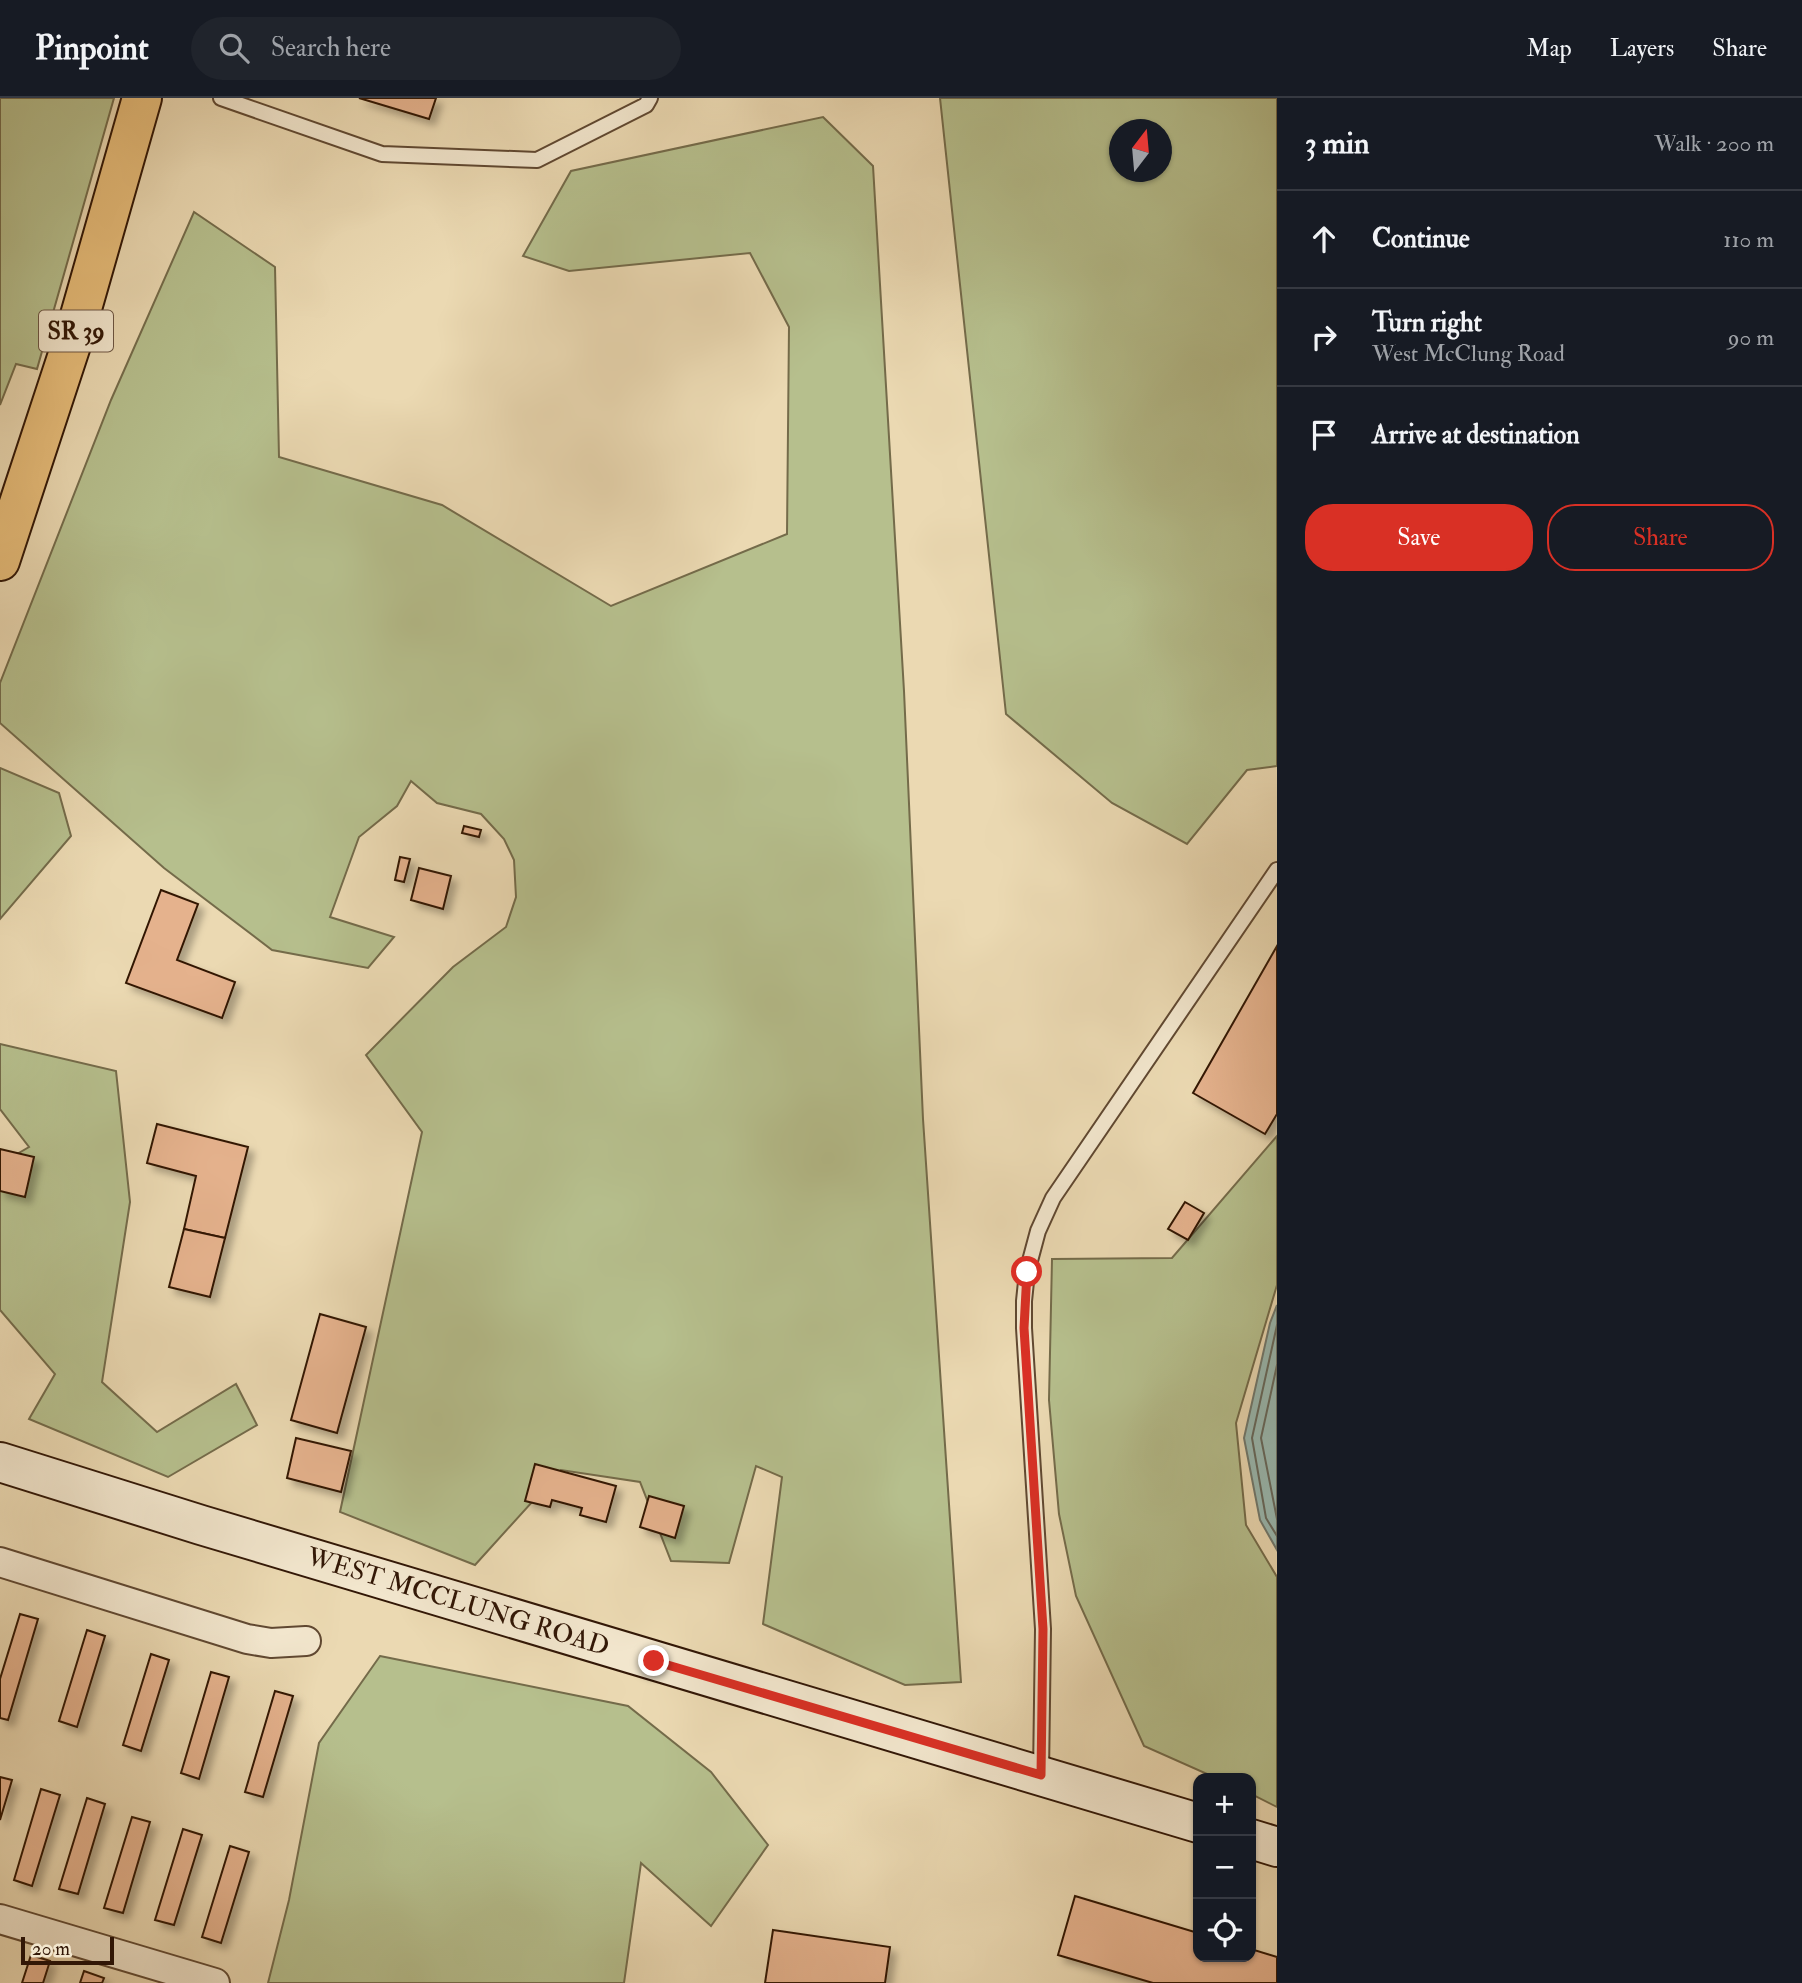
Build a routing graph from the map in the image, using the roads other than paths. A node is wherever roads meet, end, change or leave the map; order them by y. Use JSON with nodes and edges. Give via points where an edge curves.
{"nodes":[{"id":1,"x":142,"y":98,"type":"edge"},
{"id":2,"x":221,"y":98,"type":"edge"},
{"id":3,"x":650,"y":98,"type":"edge"},
{"id":4,"x":0,"y":561,"type":"edge"},
{"id":5,"x":1277,"y":870,"type":"edge"},
{"id":6,"x":0,"y":1462,"type":"edge"},
{"id":7,"x":0,"y":1562,"type":"edge"},
{"id":8,"x":306,"y":1642,"type":"dead end"},
{"id":9,"x":1041,"y":1775,"type":"junction"},
{"id":10,"x":1193,"y":1821,"type":"edge"},
{"id":11,"x":1256,"y":1841,"type":"edge"},
{"id":12,"x":1277,"y":1847,"type":"edge"},
{"id":13,"x":0,"y":1919,"type":"edge"},
{"id":14,"x":215,"y":1983,"type":"edge"}],
"edges":[{"from":1,"to":4,"type":"main road","number":"SR 39","via":[[75,332]]},
{"from":2,"to":3,"type":"lane","via":[[382,154],[537,160],[646,105]]},
{"from":5,"to":9,"type":"lane","via":[[1053,1198],[1027,1272],[1024,1328],[1043,1629]]},
{"from":6,"to":9,"type":"street","name":"WEST MCCLUNG ROAD"},
{"from":7,"to":8,"type":"street","via":[[247,1639]]},
{"from":9,"to":10,"type":"street","name":"WEST MCCLUNG ROAD"},
{"from":11,"to":12,"type":"street"},
{"from":13,"to":14,"type":"street"}]}
